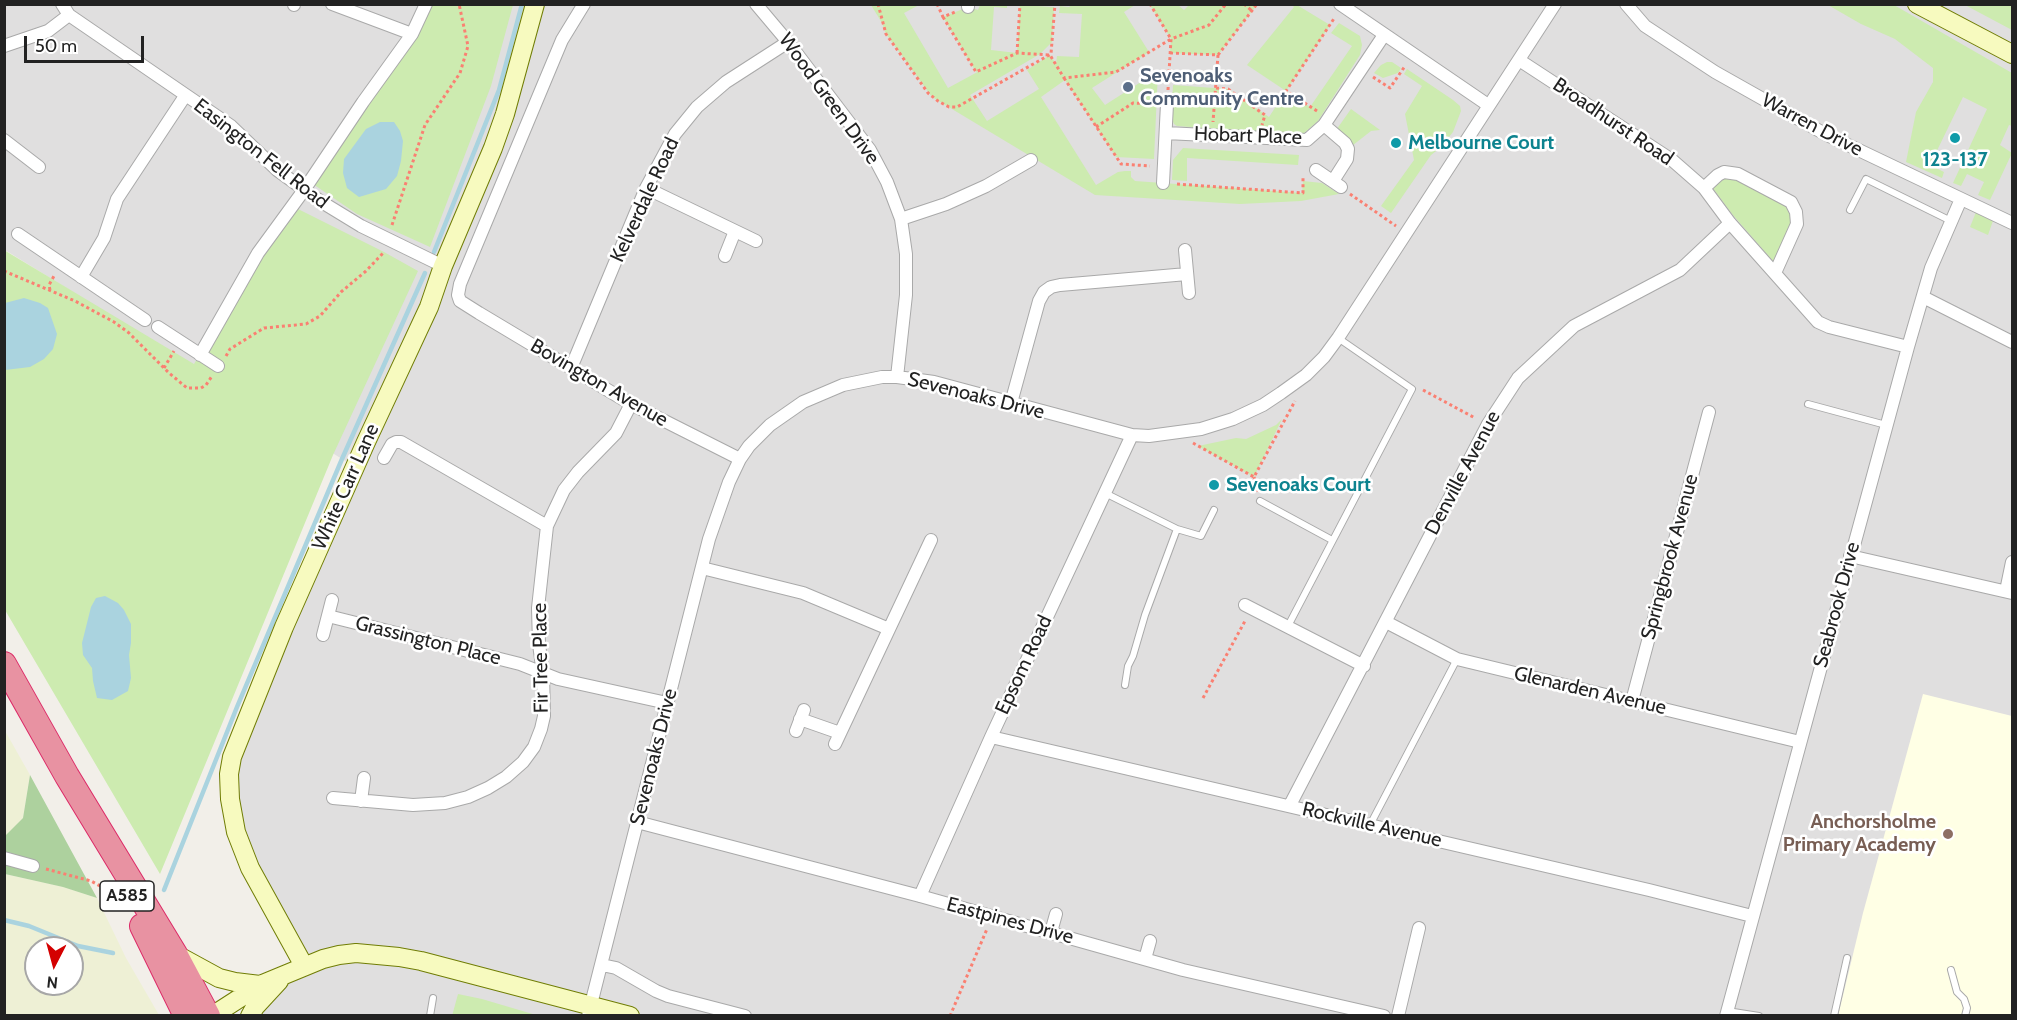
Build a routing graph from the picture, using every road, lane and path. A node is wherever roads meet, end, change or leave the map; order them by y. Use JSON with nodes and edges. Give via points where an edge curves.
{"nodes":[{"id":1,"x":332,"y":4,"type":"edge"},
{"id":2,"x":426,"y":4,"type":"edge"},
{"id":3,"x":459,"y":4,"type":"edge"},
{"id":4,"x":535,"y":4,"type":"edge"},
{"id":5,"x":584,"y":4,"type":"edge"},
{"id":6,"x":756,"y":4,"type":"edge"},
{"id":7,"x":937,"y":4,"type":"edge"},
{"id":8,"x":1020,"y":4,"type":"edge"},
{"id":9,"x":1054,"y":4,"type":"edge"},
{"id":10,"x":1150,"y":4,"type":"edge"},
{"id":11,"x":1226,"y":4,"type":"edge"},
{"id":12,"x":1244,"y":4,"type":"edge"},
{"id":13,"x":1257,"y":4,"type":"edge"},
{"id":14,"x":1556,"y":4,"type":"edge"},
{"id":15,"x":1626,"y":4,"type":"edge"},
{"id":16,"x":1917,"y":4,"type":"edge"},
{"id":17,"x":879,"y":5,"type":"edge"},
{"id":18,"x":1341,"y":5,"type":"edge"},
{"id":19,"x":968,"y":6,"type":"edge"},
{"id":20,"x":65,"y":10,"type":"edge"},
{"id":21,"x":1252,"y":11,"type":"junction"},
{"id":22,"x":943,"y":17,"type":"junction"},
{"id":23,"x":412,"y":34,"type":"junction"},
{"id":24,"x":1384,"y":35,"type":"junction"},
{"id":25,"x":1171,"y":39,"type":"junction"},
{"id":26,"x":788,"y":42,"type":"junction"},
{"id":27,"x":4,"y":46,"type":"edge"},
{"id":28,"x":1017,"y":53,"type":"junction"},
{"id":29,"x":1170,"y":53,"type":"junction"},
{"id":30,"x":2013,"y":54,"type":"edge"},
{"id":31,"x":1050,"y":55,"type":"junction"},
{"id":32,"x":1218,"y":55,"type":"junction"},
{"id":33,"x":1413,"y":55,"type":"junction"},
{"id":34,"x":1519,"y":60,"type":"junction"},
{"id":35,"x":1361,"y":69,"type":"junction"},
{"id":36,"x":1064,"y":78,"type":"junction"},
{"id":37,"x":1216,"y":88,"type":"junction"},
{"id":38,"x":185,"y":96,"type":"junction"},
{"id":39,"x":1167,"y":104,"type":"junction"},
{"id":40,"x":1488,"y":105,"type":"junction"},
{"id":41,"x":1326,"y":122,"type":"junction"},
{"id":42,"x":1096,"y":127,"type":"junction"},
{"id":43,"x":1166,"y":133,"type":"junction"},
{"id":44,"x":1212,"y":136,"type":"junction"},
{"id":45,"x":1258,"y":139,"type":"junction"},
{"id":46,"x":4,"y":140,"type":"edge"},
{"id":47,"x":1030,"y":160,"type":"dead end"},
{"id":48,"x":39,"y":167,"type":"dead end"},
{"id":49,"x":1164,"y":167,"type":"junction"},
{"id":50,"x":1310,"y":171,"type":"joint"},
{"id":51,"x":1163,"y":183,"type":"joint"},
{"id":52,"x":1337,"y":184,"type":"junction"},
{"id":53,"x":646,"y":188,"type":"junction"},
{"id":54,"x":1704,"y":188,"type":"junction"},
{"id":55,"x":304,"y":190,"type":"junction"},
{"id":56,"x":1961,"y":199,"type":"junction"},
{"id":57,"x":1850,"y":210,"type":"dead end"},
{"id":58,"x":901,"y":219,"type":"junction"},
{"id":59,"x":1951,"y":221,"type":"junction"},
{"id":60,"x":1730,"y":223,"type":"junction"},
{"id":61,"x":2013,"y":223,"type":"edge"},
{"id":62,"x":735,"y":231,"type":"junction"},
{"id":63,"x":1405,"y":233,"type":"junction"},
{"id":64,"x":18,"y":234,"type":"dead end"},
{"id":65,"x":388,"y":240,"type":"junction"},
{"id":66,"x":756,"y":241,"type":"dead end"},
{"id":67,"x":1185,"y":250,"type":"dead end"},
{"id":68,"x":725,"y":256,"type":"dead end"},
{"id":69,"x":443,"y":266,"type":"junction"},
{"id":70,"x":1187,"y":273,"type":"junction"},
{"id":71,"x":1775,"y":273,"type":"junction"},
{"id":72,"x":81,"y":277,"type":"junction"},
{"id":73,"x":1189,"y":293,"type":"dead end"},
{"id":74,"x":1923,"y":297,"type":"junction"},
{"id":75,"x":145,"y":320,"type":"dead end"},
{"id":76,"x":158,"y":327,"type":"dead end"},
{"id":77,"x":1338,"y":338,"type":"junction"},
{"id":78,"x":2013,"y":342,"type":"edge"},
{"id":79,"x":1908,"y":347,"type":"junction"},
{"id":80,"x":200,"y":355,"type":"junction"},
{"id":81,"x":218,"y":366,"type":"dead end"},
{"id":82,"x":571,"y":368,"type":"junction"},
{"id":83,"x":1306,"y":375,"type":"junction"},
{"id":84,"x":897,"y":377,"type":"junction"},
{"id":85,"x":1412,"y":388,"type":"junction"},
{"id":86,"x":1011,"y":403,"type":"junction"},
{"id":87,"x":631,"y":404,"type":"junction"},
{"id":88,"x":1808,"y":404,"type":"dead end"},
{"id":89,"x":1709,"y":412,"type":"dead end"},
{"id":90,"x":1488,"y":424,"type":"junction"},
{"id":91,"x":1886,"y":425,"type":"junction"},
{"id":92,"x":1176,"y":433,"type":"junction"},
{"id":93,"x":1132,"y":435,"type":"junction"},
{"id":94,"x":384,"y":458,"type":"dead end"},
{"id":95,"x":740,"y":459,"type":"junction"},
{"id":96,"x":1254,"y":477,"type":"junction"},
{"id":97,"x":1105,"y":493,"type":"junction"},
{"id":98,"x":1260,"y":501,"type":"joint"},
{"id":99,"x":1214,"y":510,"type":"dead end"},
{"id":100,"x":547,"y":526,"type":"junction"},
{"id":101,"x":1177,"y":529,"type":"junction"},
{"id":102,"x":931,"y":540,"type":"dead end"},
{"id":103,"x":1332,"y":540,"type":"junction"},
{"id":104,"x":1850,"y":556,"type":"junction"},
{"id":105,"x":2013,"y":562,"type":"edge"},
{"id":106,"x":702,"y":568,"type":"junction"},
{"id":107,"x":2009,"y":592,"type":"edge"},
{"id":108,"x":332,"y":600,"type":"dead end"},
{"id":109,"x":1248,"y":607,"type":"joint"},
{"id":110,"x":328,"y":616,"type":"junction"},
{"id":111,"x":1386,"y":622,"type":"junction"},
{"id":112,"x":1287,"y":627,"type":"junction"},
{"id":113,"x":889,"y":629,"type":"junction"},
{"id":114,"x":323,"y":635,"type":"dead end"},
{"id":115,"x":1457,"y":659,"type":"junction"},
{"id":116,"x":4,"y":664,"type":"edge"},
{"id":117,"x":1364,"y":666,"type":"junction"},
{"id":118,"x":543,"y":674,"type":"junction"},
{"id":119,"x":1125,"y":685,"type":"dead end"},
{"id":120,"x":1203,"y":698,"type":"dead end"},
{"id":121,"x":1632,"y":701,"type":"junction"},
{"id":122,"x":667,"y":704,"type":"junction"},
{"id":123,"x":800,"y":720,"type":"dead end"},
{"id":124,"x":991,"y":737,"type":"junction"},
{"id":125,"x":1800,"y":742,"type":"junction"},
{"id":126,"x":68,"y":776,"type":"junction"},
{"id":127,"x":364,"y":778,"type":"dead end"},
{"id":128,"x":333,"y":798,"type":"dead end"},
{"id":129,"x":362,"y":801,"type":"junction"},
{"id":130,"x":1290,"y":806,"type":"junction"},
{"id":131,"x":637,"y":822,"type":"junction"},
{"id":132,"x":1370,"y":825,"type":"junction"},
{"id":133,"x":4,"y":858,"type":"edge"},
{"id":134,"x":33,"y":866,"type":"joint"},
{"id":135,"x":111,"y":891,"type":"dead end"},
{"id":136,"x":920,"y":896,"type":"junction"},
{"id":137,"x":1056,"y":914,"type":"dead end"},
{"id":138,"x":992,"y":916,"type":"junction"},
{"id":139,"x":1752,"y":916,"type":"junction"},
{"id":140,"x":1419,"y":928,"type":"dead end"},
{"id":141,"x":1051,"y":932,"type":"junction"},
{"id":142,"x":1150,"y":941,"type":"dead end"},
{"id":143,"x":175,"y":954,"type":"junction"},
{"id":144,"x":1847,"y":958,"type":"dead end"},
{"id":145,"x":1145,"y":959,"type":"junction"},
{"id":146,"x":602,"y":965,"type":"junction"},
{"id":147,"x":304,"y":966,"type":"junction"},
{"id":148,"x":1952,"y":970,"type":"dead end"},
{"id":149,"x":285,"y":976,"type":"junction"},
{"id":150,"x":260,"y":985,"type":"junction"},
{"id":151,"x":433,"y":998,"type":"dead end"},
{"id":152,"x":589,"y":1010,"type":"edge"},
{"id":153,"x":1726,"y":1013,"type":"edge"},
{"id":154,"x":186,"y":1016,"type":"edge"},
{"id":155,"x":210,"y":1016,"type":"edge"},
{"id":156,"x":250,"y":1016,"type":"edge"},
{"id":157,"x":430,"y":1016,"type":"edge"},
{"id":158,"x":630,"y":1016,"type":"edge"},
{"id":159,"x":745,"y":1016,"type":"edge"},
{"id":160,"x":950,"y":1016,"type":"edge"},
{"id":161,"x":1384,"y":1016,"type":"edge"},
{"id":162,"x":1398,"y":1016,"type":"edge"},
{"id":163,"x":1759,"y":1016,"type":"edge"},
{"id":164,"x":1834,"y":1016,"type":"edge"},
{"id":165,"x":1965,"y":1016,"type":"edge"}],
"edges":[{"from":1,"to":23,"type":"street"},
{"from":2,"to":23,"type":"street"},
{"from":3,"to":65,"type":"path","via":[[468,46],[459,73],[425,125]]},
{"from":4,"to":69,"type":"street","name":"White Carr Lane","via":[[505,114]]},
{"from":5,"to":82,"type":"street","name":"Bovington Avenue","via":[[562,40],[458,295],[460,301]]},
{"from":6,"to":26,"type":"street","name":"Wood Green Drive"},
{"from":7,"to":22,"type":"path"},
{"from":8,"to":28,"type":"path"},
{"from":9,"to":31,"type":"path"},
{"from":10,"to":25,"type":"path"},
{"from":11,"to":25,"type":"path","via":[[1209,25]]},
{"from":12,"to":21,"type":"path"},
{"from":13,"to":21,"type":"path"},
{"from":14,"to":34,"type":"street","name":"Sevenoaks Drive"},
{"from":15,"to":56,"type":"street","name":"Warren Drive","via":[[1645,26],[1715,72],[1825,134]]},
{"from":16,"to":30,"type":"street"},
{"from":17,"to":31,"type":"path","via":[[886,34],[932,97],[949,107],[957,108]]},
{"from":18,"to":24,"type":"street"},
{"from":18,"to":41,"type":"path","via":[[1286,91]]},
{"from":19,"to":22,"type":"path"},
{"from":20,"to":27,"type":"street","via":[[48,31]]},
{"from":20,"to":38,"type":"street","name":"Easington Fell Road"},
{"from":21,"to":32,"type":"path"},
{"from":22,"to":28,"type":"path","via":[[976,72]]},
{"from":23,"to":55,"type":"street"},
{"from":24,"to":33,"type":"street"},
{"from":24,"to":35,"type":"street","name":"Hobart Place"},
{"from":25,"to":29,"type":"path"},
{"from":25,"to":36,"type":"path","via":[[1116,72]]},
{"from":26,"to":53,"type":"street","name":"Kelverdale Road","via":[[726,82],[697,108],[675,134]]},
{"from":26,"to":58,"type":"street","name":"Wood Green Drive","via":[[870,150]]},
{"from":28,"to":31,"type":"path"},
{"from":29,"to":32,"type":"path"},
{"from":29,"to":39,"type":"path"},
{"from":31,"to":36,"type":"path"},
{"from":32,"to":37,"type":"path"},
{"from":33,"to":35,"type":"path","via":[[1390,88]]},
{"from":33,"to":40,"type":"street"},
{"from":34,"to":40,"type":"street","name":"Sevenoaks Drive"},
{"from":34,"to":54,"type":"street","name":"Broadhurst Road","via":[[1672,160]]},
{"from":35,"to":41,"type":"street","name":"Hobart Place"},
{"from":36,"to":42,"type":"path"},
{"from":37,"to":44,"type":"path"},
{"from":37,"to":45,"type":"path","via":[[1228,89],[1265,115]]},
{"from":38,"to":55,"type":"street","name":"Easington Fell Road","via":[[231,126]]},
{"from":38,"to":72,"type":"street","via":[[117,199],[104,238]]},
{"from":39,"to":42,"type":"path","via":[[1133,103]]},
{"from":39,"to":43,"type":"street","name":"Hobart Place"},
{"from":40,"to":63,"type":"street","name":"Sevenoaks Drive"},
{"from":41,"to":45,"type":"street","name":"Hobart Place","via":[[1307,140]]},
{"from":41,"to":52,"type":"street","via":[[1348,149]]},
{"from":42,"to":49,"type":"path","via":[[1121,164]]},
{"from":43,"to":44,"type":"street","name":"Hobart Place"},
{"from":43,"to":49,"type":"street","name":"Hobart Place"},
{"from":44,"to":45,"type":"street","name":"Hobart Place"},
{"from":46,"to":48,"type":"street"},
{"from":47,"to":58,"type":"street","via":[[986,186]]},
{"from":49,"to":51,"type":"street","name":"Hobart Place"},
{"from":50,"to":51,"type":"path","via":[[1303,193]]},
{"from":50,"to":52,"type":"street"},
{"from":52,"to":63,"type":"path"},
{"from":53,"to":62,"type":"street"},
{"from":53,"to":82,"type":"street","name":"Kelverdale Road"},
{"from":54,"to":60,"type":"street","name":"Broadhurst Road"},
{"from":54,"to":71,"type":"street","via":[[1724,172],[1738,174],[1791,202],[1797,225]]},
{"from":55,"to":65,"type":"street","name":"Easington Fell Road"},
{"from":55,"to":80,"type":"street","via":[[258,253]]},
{"from":56,"to":59,"type":"street","name":"Seabrook Drive"},
{"from":56,"to":61,"type":"street","name":"Warren Drive"},
{"from":57,"to":59,"type":"lane","via":[[1866,179]]},
{"from":58,"to":84,"type":"street","name":"Wood Green Drive","via":[[906,295]]},
{"from":59,"to":74,"type":"street","name":"Seabrook Drive"},
{"from":60,"to":71,"type":"street","name":"Broadhurst Road"},
{"from":60,"to":90,"type":"street","name":"Denville Avenue","via":[[1680,270],[1574,326],[1518,378]]},
{"from":62,"to":66,"type":"street"},
{"from":62,"to":68,"type":"street"},
{"from":63,"to":77,"type":"street","name":"Sevenoaks Drive"},
{"from":64,"to":72,"type":"street"},
{"from":65,"to":69,"type":"street","name":"Easington Fell Road"},
{"from":67,"to":70,"type":"street"},
{"from":69,"to":147,"type":"street","name":"White Carr Lane","via":[[429,307],[284,627],[232,757],[229,785],[236,832],[250,868]]},
{"from":70,"to":73,"type":"street"},
{"from":70,"to":86,"type":"street","via":[[1060,285],[1044,292]]},
{"from":71,"to":79,"type":"street","name":"Broadhurst Road","via":[[1818,322]]},
{"from":72,"to":75,"type":"street"},
{"from":74,"to":78,"type":"street"},
{"from":74,"to":79,"type":"street","name":"Seabrook Drive"},
{"from":76,"to":80,"type":"street"},
{"from":77,"to":83,"type":"street","name":"Sevenoaks Drive"},
{"from":77,"to":85,"type":"lane"},
{"from":79,"to":91,"type":"street","name":"Seabrook Drive"},
{"from":80,"to":81,"type":"street"},
{"from":82,"to":87,"type":"street","name":"Bovington Avenue"},
{"from":83,"to":92,"type":"street","name":"Sevenoaks Drive","via":[[1233,419]]},
{"from":83,"to":96,"type":"path"},
{"from":84,"to":86,"type":"street","name":"Sevenoaks Drive","via":[[934,382]]},
{"from":84,"to":95,"type":"street","name":"Sevenoaks Drive","via":[[843,385],[803,402],[770,425]]},
{"from":85,"to":90,"type":"path"},
{"from":85,"to":103,"type":"lane"},
{"from":86,"to":93,"type":"street","name":"Sevenoaks Drive"},
{"from":87,"to":95,"type":"street","name":"Bovington Avenue"},
{"from":87,"to":100,"type":"street","name":"Fir Tree Place","via":[[616,433],[564,490]]},
{"from":88,"to":91,"type":"lane"},
{"from":89,"to":121,"type":"street","name":"Springbrook Avenue"},
{"from":90,"to":111,"type":"street","name":"Denville Avenue"},
{"from":91,"to":104,"type":"street","name":"Seabrook Drive"},
{"from":92,"to":93,"type":"street","name":"Sevenoaks Drive"},
{"from":92,"to":96,"type":"path"},
{"from":93,"to":97,"type":"street","name":"Epsom Road"},
{"from":94,"to":100,"type":"street","via":[[392,444],[401,442]]},
{"from":95,"to":106,"type":"street","name":"Sevenoaks Drive","via":[[723,497]]},
{"from":96,"to":98,"type":"path"},
{"from":97,"to":101,"type":"lane"},
{"from":97,"to":124,"type":"street","name":"Epsom Road"},
{"from":98,"to":103,"type":"lane"},
{"from":99,"to":101,"type":"lane","via":[[1201,536]]},
{"from":100,"to":118,"type":"street","name":"Fir Tree Place","via":[[538,608]]},
{"from":101,"to":119,"type":"lane","via":[[1128,666]]},
{"from":102,"to":113,"type":"street"},
{"from":103,"to":112,"type":"lane"},
{"from":104,"to":107,"type":"street"},
{"from":104,"to":125,"type":"street","name":"Seabrook Drive"},
{"from":105,"to":107,"type":"street"},
{"from":106,"to":113,"type":"street","via":[[803,593]]},
{"from":106,"to":122,"type":"street","name":"Sevenoaks Drive"},
{"from":108,"to":110,"type":"street","name":"Grassington Place"},
{"from":109,"to":112,"type":"street"},
{"from":109,"to":120,"type":"path"},
{"from":110,"to":114,"type":"street","name":"Grassington Place"},
{"from":110,"to":118,"type":"street","name":"Grassington Place","via":[[520,664]]},
{"from":111,"to":115,"type":"street","name":"Glenarden Avenue"},
{"from":111,"to":117,"type":"street","name":"Denville Avenue"},
{"from":112,"to":117,"type":"street"},
{"from":113,"to":123,"type":"street","via":[[838,739]]},
{"from":115,"to":121,"type":"street","name":"Glenarden Avenue"},
{"from":115,"to":132,"type":"lane"},
{"from":116,"to":126,"type":"highway","number":"A585"},
{"from":117,"to":130,"type":"street","name":"Denville Avenue"},
{"from":118,"to":122,"type":"street","name":"Grassington Place"},
{"from":118,"to":129,"type":"street","name":"Fir Tree Place","via":[[541,729],[534,747],[506,777],[468,797],[445,803]]},
{"from":121,"to":125,"type":"street","name":"Glenarden Avenue"},
{"from":122,"to":131,"type":"street","name":"Sevenoaks Drive"},
{"from":124,"to":130,"type":"street","name":"Rockville Avenue"},
{"from":124,"to":136,"type":"street","name":"Epsom Road"},
{"from":125,"to":139,"type":"street","name":"Seabrook Drive"},
{"from":126,"to":143,"type":"highway","number":"A585"},
{"from":126,"to":154,"type":"highway","number":"A585"},
{"from":127,"to":129,"type":"street"},
{"from":128,"to":129,"type":"street","name":"Fir Tree Place"},
{"from":130,"to":132,"type":"street","name":"Rockville Avenue"},
{"from":131,"to":136,"type":"street","name":"Eastpines Drive"},
{"from":131,"to":146,"type":"street","name":"Sevenoaks Drive"},
{"from":132,"to":139,"type":"street","name":"Rockville Avenue"},
{"from":133,"to":134,"type":"street"},
{"from":134,"to":135,"type":"path","via":[[91,880]]},
{"from":136,"to":138,"type":"street","name":"Eastpines Drive"},
{"from":137,"to":141,"type":"street"},
{"from":138,"to":141,"type":"street","name":"Eastpines Drive"},
{"from":138,"to":160,"type":"path"},
{"from":139,"to":153,"type":"street","name":"Seabrook Drive"},
{"from":140,"to":162,"type":"street"},
{"from":141,"to":145,"type":"street","name":"Eastpines Drive"},
{"from":142,"to":145,"type":"street"},
{"from":143,"to":150,"type":"street","via":[[219,978]]},
{"from":143,"to":155,"type":"highway","number":"A585"},
{"from":144,"to":164,"type":"lane"},
{"from":145,"to":161,"type":"street","name":"Eastpines Drive"},
{"from":146,"to":152,"type":"street","name":"Sevenoaks Drive"},
{"from":146,"to":159,"type":"street","via":[[616,968],[668,996]]},
{"from":147,"to":149,"type":"street"},
{"from":147,"to":152,"type":"street","via":[[339,955],[399,957]]},
{"from":148,"to":165,"type":"lane","via":[[1957,992],[1967,1008]]},
{"from":149,"to":150,"type":"street"},
{"from":149,"to":156,"type":"street"},
{"from":150,"to":155,"type":"street"},
{"from":151,"to":157,"type":"lane"},
{"from":152,"to":158,"type":"street"},
{"from":153,"to":163,"type":"lane"}]}
